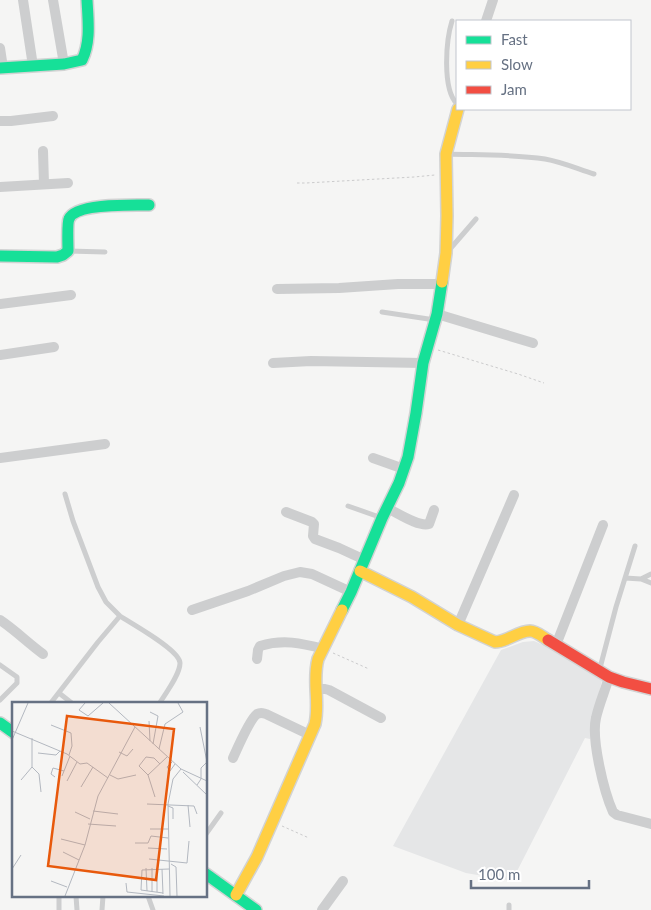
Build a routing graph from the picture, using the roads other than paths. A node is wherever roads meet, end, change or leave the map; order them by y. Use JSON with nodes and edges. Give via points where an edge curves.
{"nodes":[{"id":1,"x":23,"y":0,"type":"edge"},
{"id":2,"x":53,"y":0,"type":"edge"},
{"id":3,"x":88,"y":0,"type":"edge"},
{"id":4,"x":493,"y":0,"type":"edge"},
{"id":5,"x":486,"y":20,"type":"edge"},
{"id":6,"x":452,"y":21,"type":"dead end"},
{"id":7,"x":0,"y":48,"type":"edge"},
{"id":8,"x":64,"y":64,"type":"junction"},
{"id":9,"x":33,"y":66,"type":"junction"},
{"id":10,"x":2,"y":68,"type":"edge"},
{"id":11,"x":456,"y":102,"type":"edge"},
{"id":12,"x":458,"y":110,"type":"edge"},
{"id":13,"x":53,"y":116,"type":"dead end"},
{"id":14,"x":0,"y":121,"type":"edge"},
{"id":15,"x":42,"y":151,"type":"dead end"},
{"id":16,"x":446,"y":154,"type":"junction"},
{"id":17,"x":594,"y":174,"type":"dead end"},
{"id":18,"x":68,"y":183,"type":"dead end"},
{"id":19,"x":44,"y":184,"type":"junction"},
{"id":20,"x":0,"y":188,"type":"edge"},
{"id":21,"x":149,"y":205,"type":"dead end"},
{"id":22,"x":476,"y":219,"type":"dead end"},
{"id":23,"x":68,"y":251,"type":"junction"},
{"id":24,"x":105,"y":252,"type":"dead end"},
{"id":25,"x":446,"y":253,"type":"junction"},
{"id":26,"x":0,"y":256,"type":"edge"},
{"id":27,"x":442,"y":284,"type":"junction"},
{"id":28,"x":277,"y":289,"type":"dead end"},
{"id":29,"x":71,"y":295,"type":"dead end"},
{"id":30,"x":0,"y":304,"type":"edge"},
{"id":31,"x":382,"y":312,"type":"dead end"},
{"id":32,"x":436,"y":317,"type":"junction"},
{"id":33,"x":533,"y":343,"type":"dead end"},
{"id":34,"x":54,"y":347,"type":"dead end"},
{"id":35,"x":0,"y":355,"type":"edge"},
{"id":36,"x":423,"y":363,"type":"junction"},
{"id":37,"x":273,"y":364,"type":"dead end"},
{"id":38,"x":105,"y":444,"type":"dead end"},
{"id":39,"x":0,"y":458,"type":"edge"},
{"id":40,"x":373,"y":458,"type":"dead end"},
{"id":41,"x":404,"y":469,"type":"junction"},
{"id":42,"x":65,"y":494,"type":"dead end"},
{"id":43,"x":514,"y":496,"type":"dead end"},
{"id":44,"x":348,"y":506,"type":"dead end"},
{"id":45,"x":434,"y":510,"type":"dead end"},
{"id":46,"x":286,"y":512,"type":"dead end"},
{"id":47,"x":385,"y":513,"type":"junction"},
{"id":48,"x":603,"y":525,"type":"dead end"},
{"id":49,"x":635,"y":546,"type":"dead end"},
{"id":50,"x":362,"y":565,"type":"junction"},
{"id":51,"x":651,"y":574,"type":"edge"},
{"id":52,"x":625,"y":578,"type":"junction"},
{"id":53,"x":641,"y":579,"type":"junction"},
{"id":54,"x":651,"y":583,"type":"edge"},
{"id":55,"x":350,"y":592,"type":"junction"},
{"id":56,"x":192,"y":610,"type":"dead end"},
{"id":57,"x":120,"y":616,"type":"junction"},
{"id":58,"x":0,"y":620,"type":"edge"},
{"id":59,"x":458,"y":625,"type":"junction"},
{"id":60,"x":556,"y":645,"type":"junction"},
{"id":61,"x":324,"y":649,"type":"junction"},
{"id":62,"x":43,"y":654,"type":"dead end"},
{"id":63,"x":257,"y":659,"type":"dead end"},
{"id":64,"x":0,"y":664,"type":"edge"},
{"id":65,"x":604,"y":675,"type":"junction"},
{"id":66,"x":316,"y":689,"type":"junction"},
{"id":67,"x":651,"y":690,"type":"edge"},
{"id":68,"x":59,"y":693,"type":"junction"},
{"id":69,"x":0,"y":700,"type":"edge"},
{"id":70,"x":52,"y":702,"type":"edge"},
{"id":71,"x":70,"y":702,"type":"edge"},
{"id":72,"x":160,"y":702,"type":"edge"},
{"id":73,"x":381,"y":718,"type":"dead end"},
{"id":74,"x":0,"y":723,"type":"edge"},
{"id":75,"x":12,"y":732,"type":"edge"},
{"id":76,"x":310,"y":734,"type":"junction"},
{"id":77,"x":233,"y":758,"type":"dead end"},
{"id":78,"x":221,"y":813,"type":"dead end"},
{"id":79,"x":651,"y":824,"type":"edge"},
{"id":80,"x":208,"y":831,"type":"edge"},
{"id":81,"x":208,"y":875,"type":"edge"},
{"id":82,"x":343,"y":881,"type":"dead end"},
{"id":83,"x":236,"y":895,"type":"junction"},
{"id":84,"x":149,"y":898,"type":"edge"},
{"id":85,"x":153,"y":910,"type":"edge"},
{"id":86,"x":256,"y":910,"type":"edge"},
{"id":87,"x":322,"y":910,"type":"edge"}],
"edges":[{"from":1,"to":9,"type":"street"},
{"from":2,"to":8,"type":"street"},
{"from":3,"to":8,"type":"main road","via":[[85,56],[82,60]]},
{"from":4,"to":5,"type":"street"},
{"from":6,"to":11,"type":"lane","via":[[447,48],[448,74],[450,92]]},
{"from":7,"to":10,"type":"street"},
{"from":8,"to":9,"type":"main road"},
{"from":9,"to":10,"type":"main road"},
{"from":12,"to":16,"type":"main road"},
{"from":13,"to":14,"type":"street"},
{"from":15,"to":19,"type":"street"},
{"from":16,"to":17,"type":"lane","via":[[544,159]]},
{"from":16,"to":25,"type":"main road"},
{"from":18,"to":19,"type":"street"},
{"from":19,"to":20,"type":"street"},
{"from":21,"to":23,"type":"main road","via":[[96,206],[71,215]]},
{"from":22,"to":25,"type":"lane"},
{"from":23,"to":24,"type":"lane"},
{"from":23,"to":26,"type":"main road","via":[[57,257]]},
{"from":25,"to":27,"type":"main road"},
{"from":27,"to":28,"type":"street"},
{"from":27,"to":32,"type":"main road"},
{"from":29,"to":30,"type":"street"},
{"from":31,"to":32,"type":"lane"},
{"from":32,"to":33,"type":"street"},
{"from":32,"to":36,"type":"main road"},
{"from":34,"to":35,"type":"street"},
{"from":36,"to":37,"type":"street","via":[[311,361]]},
{"from":36,"to":41,"type":"main road"},
{"from":38,"to":39,"type":"street"},
{"from":40,"to":41,"type":"street"},
{"from":41,"to":47,"type":"main road"},
{"from":42,"to":57,"type":"lane","via":[[98,587],[106,602]]},
{"from":43,"to":59,"type":"street"},
{"from":44,"to":47,"type":"lane"},
{"from":45,"to":47,"type":"street","via":[[426,525]]},
{"from":46,"to":50,"type":"street","via":[[312,522],[315,538],[340,548]]},
{"from":47,"to":50,"type":"main road"},
{"from":48,"to":60,"type":"street"},
{"from":49,"to":52,"type":"lane"},
{"from":50,"to":55,"type":"main road"},
{"from":50,"to":59,"type":"main road"},
{"from":51,"to":53,"type":"lane"},
{"from":52,"to":53,"type":"lane"},
{"from":52,"to":65,"type":"lane","via":[[616,607]]},
{"from":53,"to":54,"type":"lane"},
{"from":55,"to":56,"type":"street","via":[[312,574],[300,572]]},
{"from":55,"to":61,"type":"main road"},
{"from":57,"to":68,"type":"lane"},
{"from":57,"to":72,"type":"lane","via":[[179,657],[174,681]]},
{"from":58,"to":62,"type":"street"},
{"from":59,"to":60,"type":"main road","via":[[495,642],[529,631]]},
{"from":60,"to":65,"type":"main road"},
{"from":61,"to":63,"type":"street","via":[[301,643],[275,642],[260,646]]},
{"from":61,"to":66,"type":"main road","via":[[315,669]]},
{"from":64,"to":69,"type":"lane","via":[[18,680]]},
{"from":65,"to":67,"type":"main road"},
{"from":65,"to":79,"type":"street","via":[[595,726],[602,778],[613,812]]},
{"from":66,"to":73,"type":"street","via":[[329,690]]},
{"from":66,"to":76,"type":"main road","via":[[317,714]]},
{"from":68,"to":70,"type":"lane"},
{"from":68,"to":71,"type":"lane"},
{"from":74,"to":75,"type":"main road"},
{"from":76,"to":77,"type":"street","via":[[261,713],[254,718]]},
{"from":76,"to":83,"type":"main road","via":[[257,857]]},
{"from":78,"to":80,"type":"lane"},
{"from":81,"to":83,"type":"main road"},
{"from":82,"to":87,"type":"street"},
{"from":83,"to":86,"type":"main road"},
{"from":84,"to":85,"type":"lane"}]}
